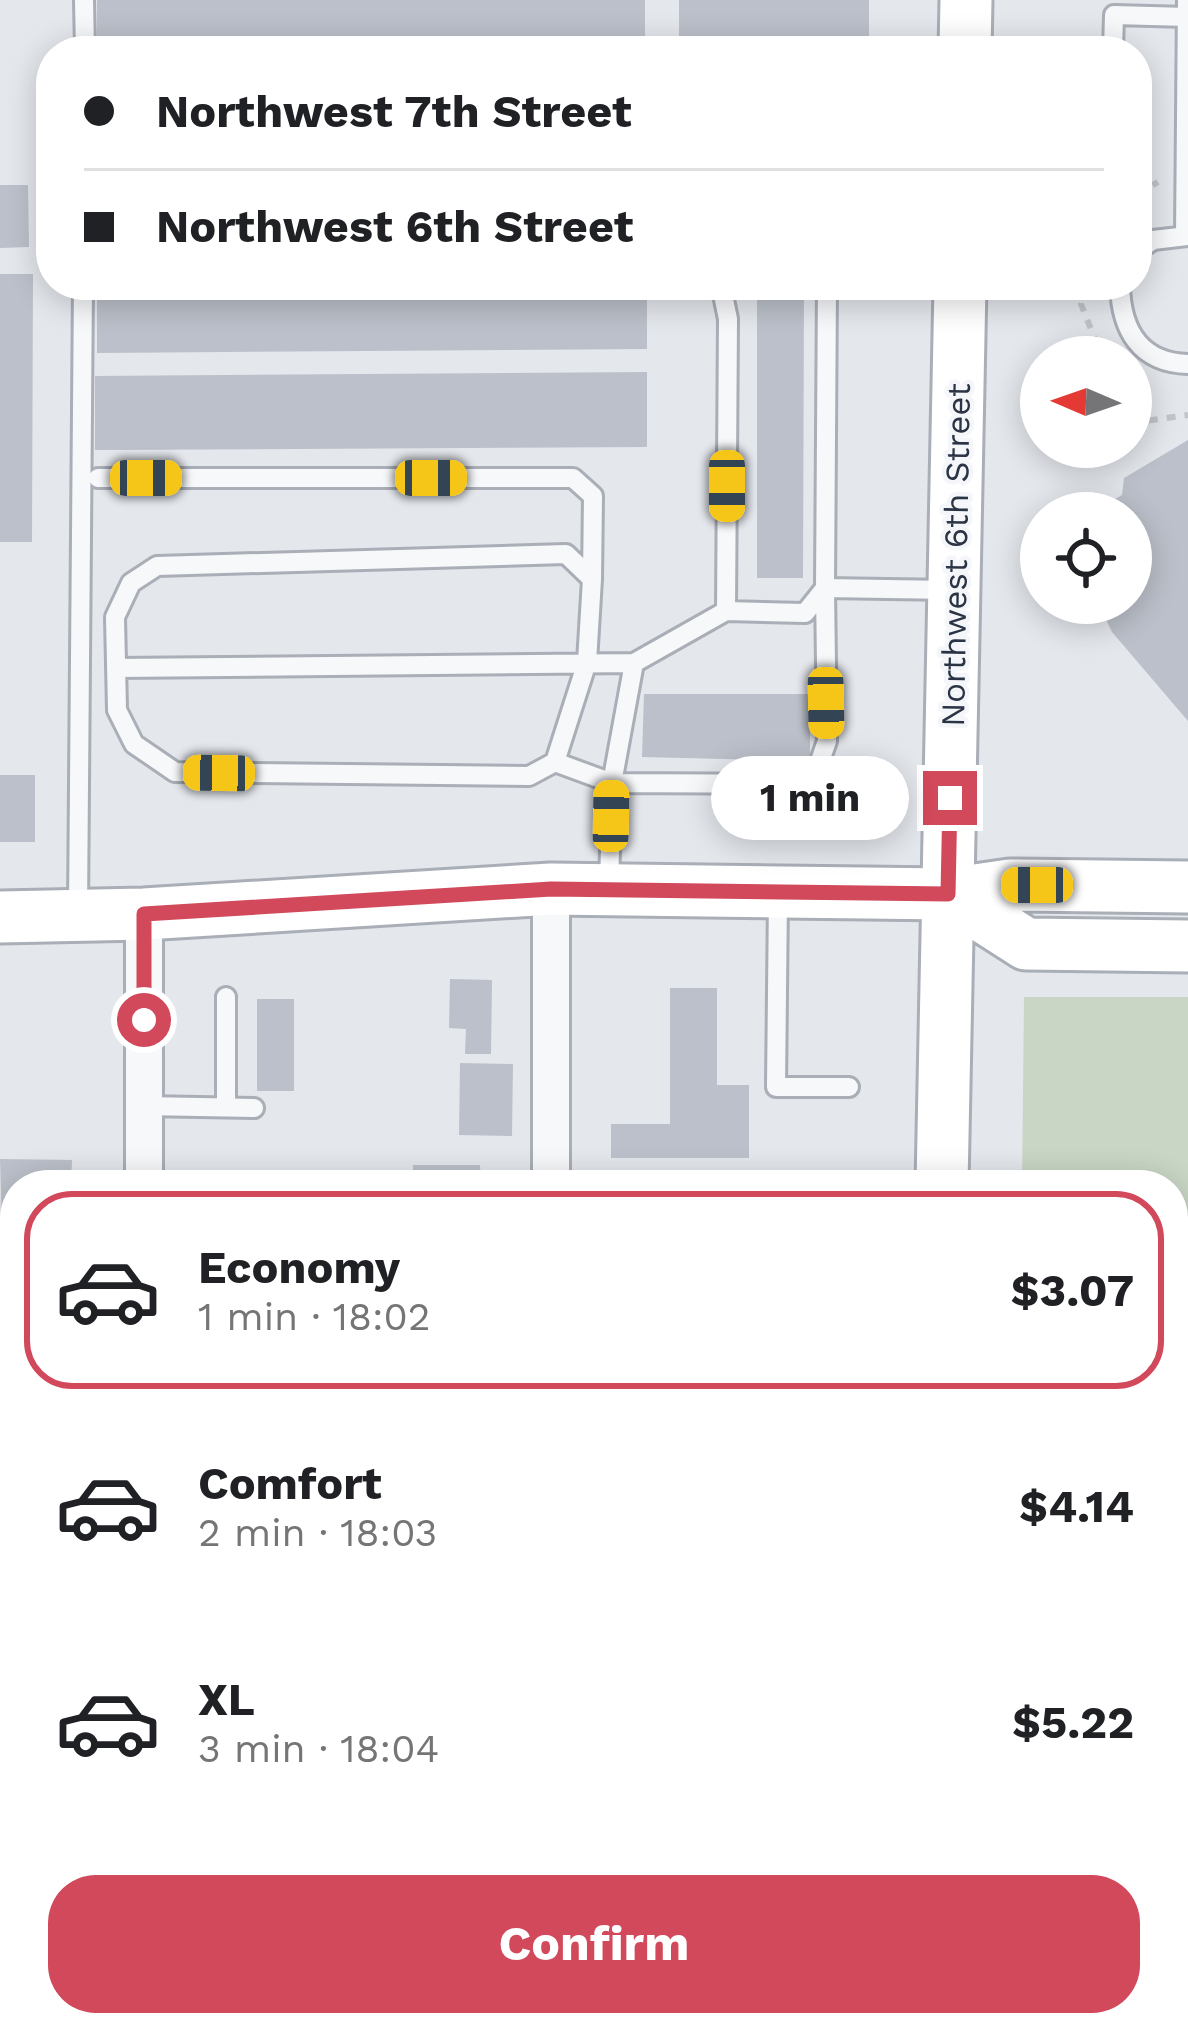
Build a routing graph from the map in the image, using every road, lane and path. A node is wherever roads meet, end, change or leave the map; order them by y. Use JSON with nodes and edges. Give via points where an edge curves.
{"nodes":[{"id":1,"x":84,"y":0,"type":"edge"},
{"id":2,"x":966,"y":0,"type":"edge"},
{"id":3,"x":1187,"y":0,"type":"edge"},
{"id":4,"x":1187,"y":17,"type":"edge"},
{"id":5,"x":85,"y":36,"type":"edge"},
{"id":6,"x":965,"y":36,"type":"edge"},
{"id":7,"x":1113,"y":36,"type":"edge"},
{"id":8,"x":1187,"y":116,"type":"edge"},
{"id":9,"x":1158,"y":168,"type":"dead end"},
{"id":10,"x":1152,"y":188,"type":"edge"},
{"id":11,"x":1187,"y":236,"type":"edge"},
{"id":12,"x":1152,"y":244,"type":"edge"},
{"id":13,"x":83,"y":300,"type":"edge"},
{"id":14,"x":724,"y":300,"type":"edge"},
{"id":15,"x":827,"y":300,"type":"edge"},
{"id":16,"x":960,"y":300,"type":"edge"},
{"id":17,"x":1081,"y":300,"type":"edge"},
{"id":18,"x":1120,"y":300,"type":"edge"},
{"id":19,"x":1094,"y":336,"type":"edge"},
{"id":20,"x":1188,"y":364,"type":"edge"},
{"id":21,"x":1188,"y":415,"type":"edge"},
{"id":22,"x":1152,"y":420,"type":"edge"},
{"id":23,"x":98,"y":478,"type":"dead end"},
{"id":24,"x":592,"y":579,"type":"junction"},
{"id":25,"x":825,"y":587,"type":"junction"},
{"id":26,"x":954,"y":590,"type":"junction"},
{"id":27,"x":726,"y":611,"type":"junction"},
{"id":28,"x":587,"y":662,"type":"junction"},
{"id":29,"x":634,"y":663,"type":"junction"},
{"id":30,"x":116,"y":668,"type":"junction"},
{"id":31,"x":555,"y":762,"type":"junction"},
{"id":32,"x":612,"y":783,"type":"junction"},
{"id":33,"x":1188,"y":886,"type":"edge"},
{"id":34,"x":551,"y":889,"type":"junction"},
{"id":35,"x":609,"y":890,"type":"junction"},
{"id":36,"x":778,"y":892,"type":"junction"},
{"id":37,"x":948,"y":894,"type":"junction"},
{"id":38,"x":144,"y":914,"type":"junction"},
{"id":39,"x":78,"y":915,"type":"junction"},
{"id":40,"x":0,"y":916,"type":"edge"},
{"id":41,"x":1188,"y":946,"type":"edge"},
{"id":42,"x":226,"y":997,"type":"dead end"},
{"id":43,"x":849,"y":1088,"type":"dead end"},
{"id":44,"x":144,"y":1106,"type":"junction"},
{"id":45,"x":226,"y":1107,"type":"junction"},
{"id":46,"x":254,"y":1108,"type":"dead end"},
{"id":47,"x":144,"y":1170,"type":"edge"},
{"id":48,"x":551,"y":1170,"type":"edge"},
{"id":49,"x":942,"y":1170,"type":"edge"}],
"edges":[{"from":1,"to":5,"type":"lane"},
{"from":2,"to":6,"type":"street"},
{"from":3,"to":4,"type":"lane"},
{"from":4,"to":7,"type":"lane","via":[[1114,15]]},
{"from":4,"to":8,"type":"lane"},
{"from":8,"to":11,"type":"lane"},
{"from":9,"to":10,"type":"path"},
{"from":11,"to":12,"type":"lane"},
{"from":13,"to":39,"type":"lane"},
{"from":14,"to":27,"type":"lane"},
{"from":15,"to":25,"type":"lane"},
{"from":16,"to":26,"type":"street","name":"Northwest 6th Street"},
{"from":17,"to":19,"type":"path"},
{"from":18,"to":20,"type":"lane","via":[[1132,339],[1149,355]]},
{"from":21,"to":22,"type":"path"},
{"from":23,"to":24,"type":"lane","via":[[573,478],[593,496]]},
{"from":24,"to":28,"type":"lane"},
{"from":24,"to":30,"type":"lane","via":[[566,554],[157,566],[131,584],[115,617]]},
{"from":25,"to":26,"type":"lane"},
{"from":25,"to":27,"type":"lane","via":[[805,613]]},
{"from":25,"to":32,"type":"lane","via":[[827,741],[812,784]]},
{"from":26,"to":37,"type":"street","name":"Northwest 6th Street"},
{"from":27,"to":29,"type":"lane"},
{"from":28,"to":29,"type":"lane"},
{"from":28,"to":30,"type":"lane"},
{"from":28,"to":31,"type":"lane"},
{"from":29,"to":32,"type":"lane"},
{"from":30,"to":31,"type":"lane","via":[[117,710],[134,744],[175,772],[529,776]]},
{"from":31,"to":32,"type":"lane"},
{"from":32,"to":35,"type":"lane"},
{"from":33,"to":37,"type":"street","via":[[1010,885]]},
{"from":34,"to":35,"type":"street"},
{"from":34,"to":38,"type":"street"},
{"from":34,"to":48,"type":"street"},
{"from":35,"to":36,"type":"street"},
{"from":36,"to":37,"type":"street"},
{"from":36,"to":43,"type":"lane","via":[[776,1087]]},
{"from":37,"to":41,"type":"street","via":[[1026,944]]},
{"from":37,"to":49,"type":"street","name":"Northwest 6th Street"},
{"from":38,"to":39,"type":"street"},
{"from":38,"to":44,"type":"street"},
{"from":39,"to":40,"type":"street"},
{"from":42,"to":45,"type":"lane"},
{"from":44,"to":45,"type":"lane"},
{"from":44,"to":47,"type":"street"},
{"from":45,"to":46,"type":"lane"}]}
